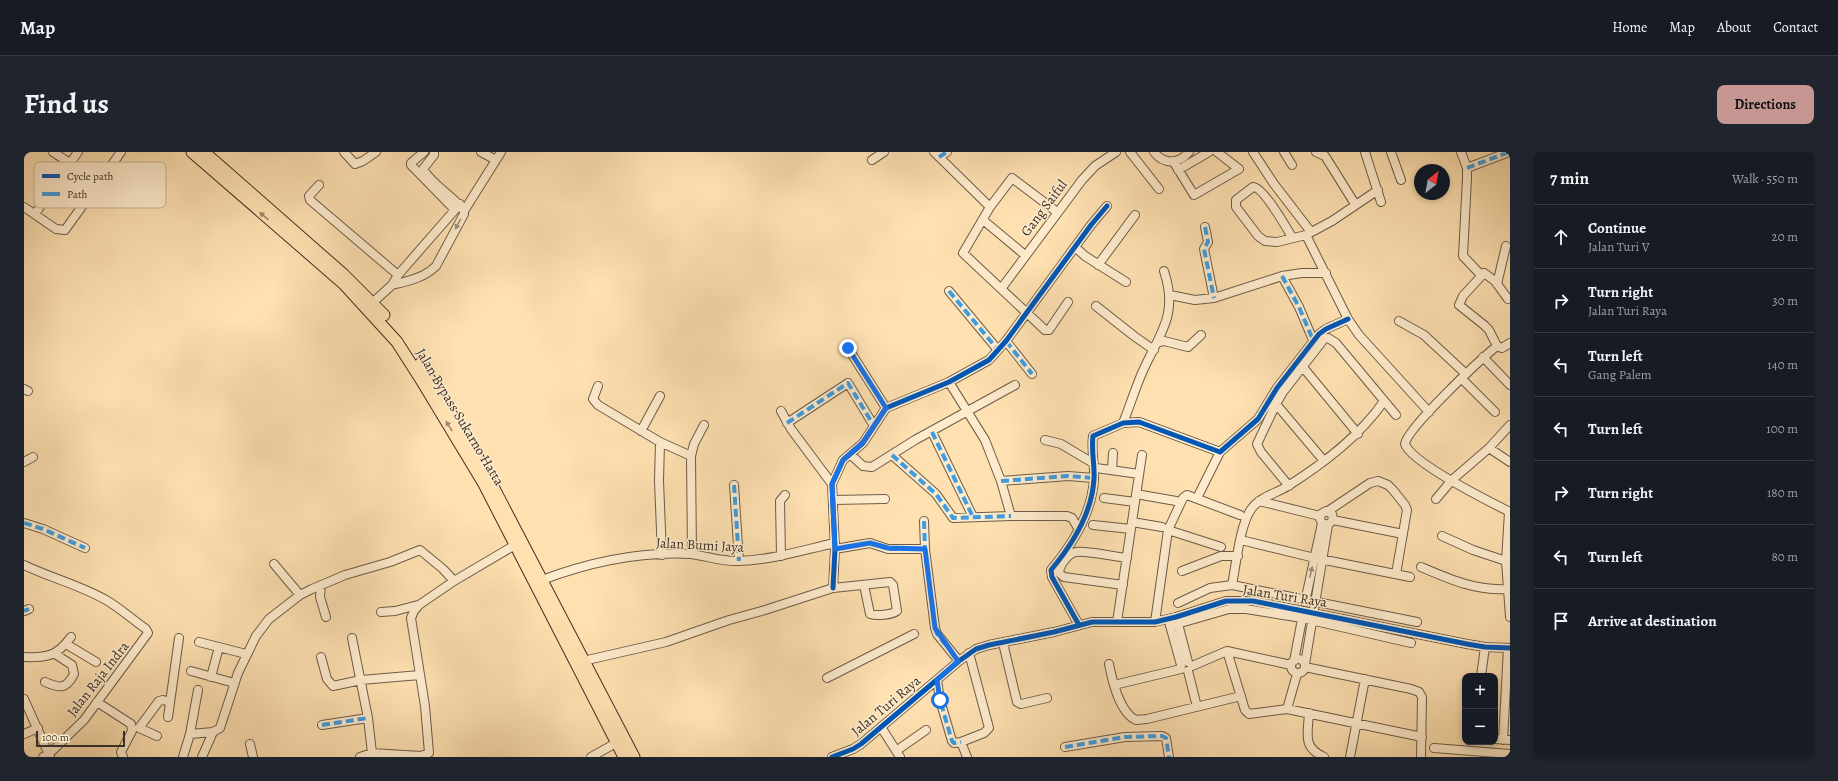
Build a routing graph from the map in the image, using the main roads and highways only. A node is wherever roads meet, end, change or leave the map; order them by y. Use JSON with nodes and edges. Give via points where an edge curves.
{"nodes":[{"id":1,"x":192,"y":152,"type":"edge"},
{"id":2,"x":204,"y":152,"type":"edge"},
{"id":3,"x":229,"y":180,"type":"junction"},
{"id":4,"x":370,"y":305,"type":"junction"},
{"id":5,"x":624,"y":757,"type":"edge"},
{"id":6,"x":634,"y":757,"type":"edge"}],
"edges":[{"from":1,"to":3,"type":"highway","name":"Jalan Bypass Sukarno Hatta"},
{"from":2,"to":3,"type":"highway","name":"Jalan Bypass Sukarno Hatta"},
{"from":3,"to":4,"type":"highway","name":"Jalan Bypass Sukarno Hatta","via":[[344,275]]},
{"from":5,"to":4,"type":"highway","name":"Jalan Bypass Sukarno Hatta","one_way":true,"via":[[484,484],[420,378]]},
{"from":4,"to":6,"type":"highway","name":"Jalan Bypass Sukarno Hatta","via":[[400,336],[450,411],[480,463]]}]}
